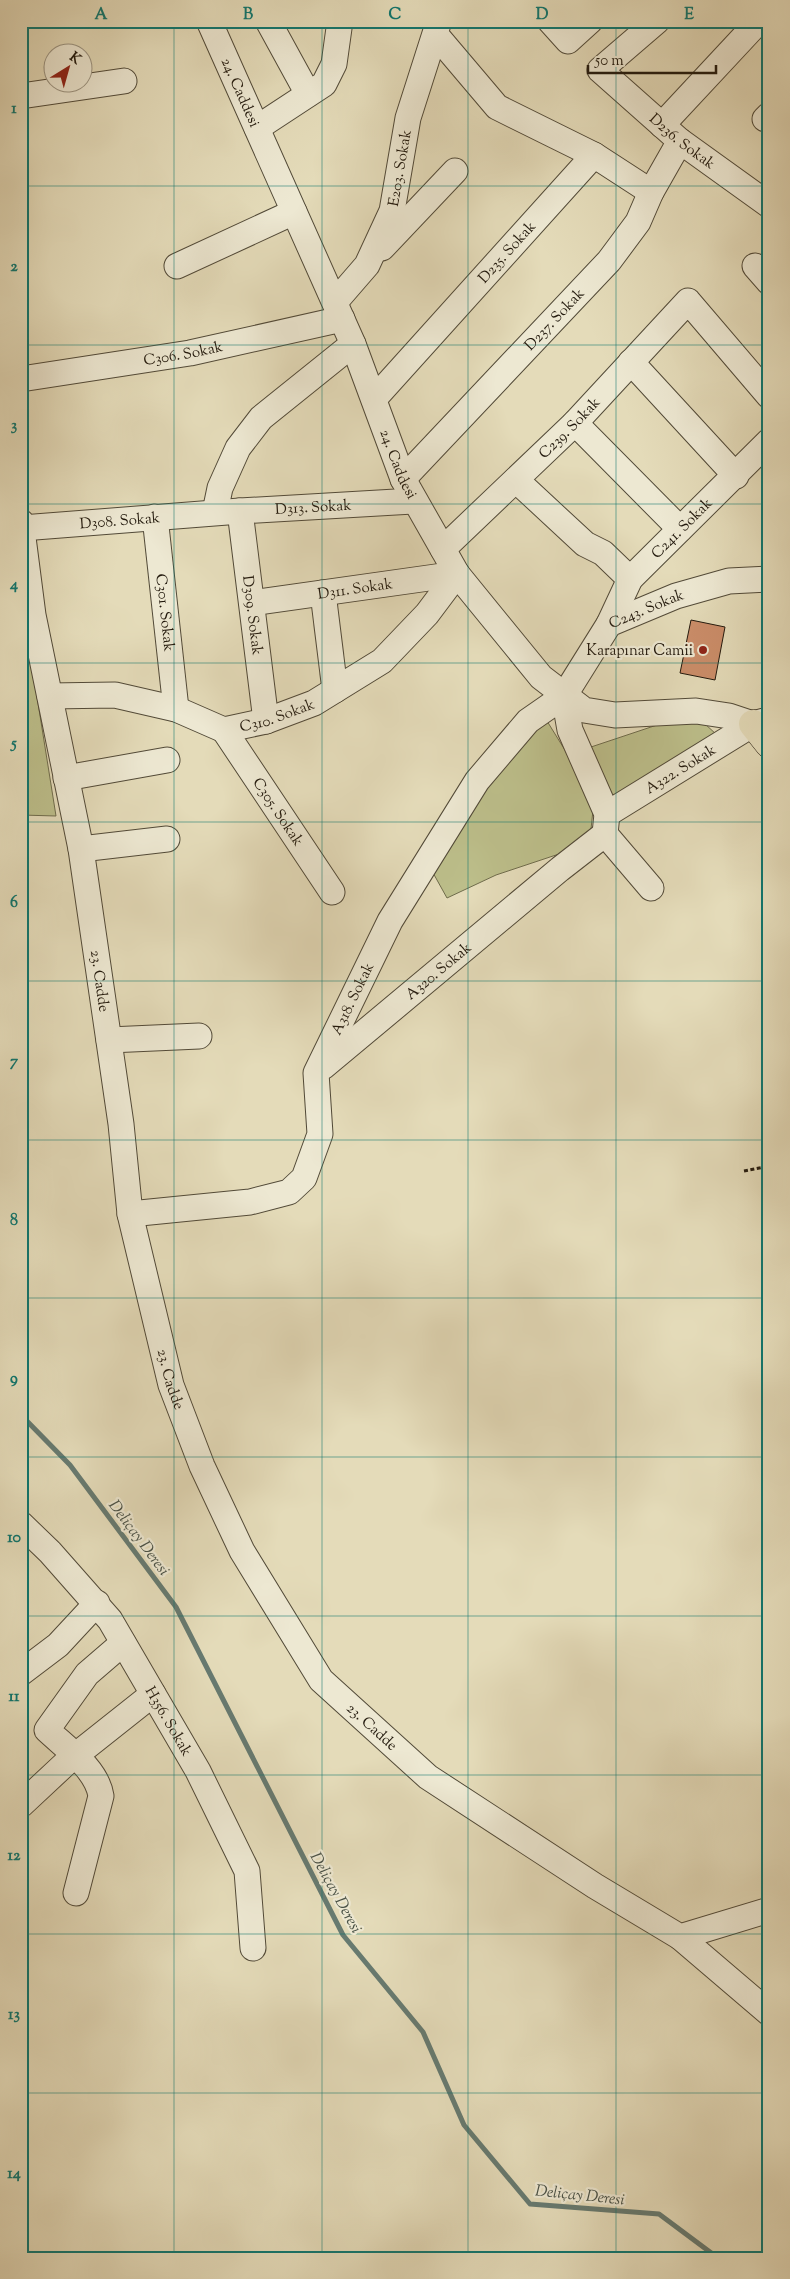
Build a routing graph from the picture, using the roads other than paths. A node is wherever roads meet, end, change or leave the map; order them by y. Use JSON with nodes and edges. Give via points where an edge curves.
{"nodes":[{"id":1,"x":209,"y":21,"type":"edge"},
{"id":2,"x":268,"y":21,"type":"edge"},
{"id":3,"x":340,"y":21,"type":"edge"},
{"id":4,"x":550,"y":21,"type":"edge"},
{"id":5,"x":590,"y":21,"type":"edge"},
{"id":6,"x":657,"y":21,"type":"edge"},
{"id":7,"x":761,"y":25,"type":"edge"},
{"id":8,"x":438,"y":28,"type":"edge"},
{"id":9,"x":124,"y":80,"type":"dead end"},
{"id":10,"x":308,"y":94,"type":"junction"},
{"id":11,"x":21,"y":96,"type":"edge"},
{"id":12,"x":257,"y":128,"type":"junction"},
{"id":13,"x":671,"y":133,"type":"junction"},
{"id":14,"x":594,"y":155,"type":"junction"},
{"id":15,"x":454,"y":171,"type":"dead end"},
{"id":16,"x":650,"y":192,"type":"junction"},
{"id":17,"x":769,"y":205,"type":"edge"},
{"id":18,"x":294,"y":212,"type":"junction"},
{"id":19,"x":367,"y":265,"type":"junction"},
{"id":20,"x":177,"y":266,"type":"dead end"},
{"id":21,"x":338,"y":311,"type":"junction"},
{"id":22,"x":353,"y":344,"type":"junction"},
{"id":23,"x":631,"y":362,"type":"junction"},
{"id":24,"x":21,"y":378,"type":"edge"},
{"id":25,"x":769,"y":396,"type":"edge"},
{"id":26,"x":374,"y":399,"type":"junction"},
{"id":27,"x":575,"y":423,"type":"junction"},
{"id":28,"x":769,"y":441,"type":"edge"},
{"id":29,"x":736,"y":476,"type":"junction"},
{"id":30,"x":516,"y":480,"type":"junction"},
{"id":31,"x":408,"y":490,"type":"junction"},
{"id":32,"x":240,"y":511,"type":"junction"},
{"id":33,"x":215,"y":512,"type":"junction"},
{"id":34,"x":155,"y":517,"type":"junction"},
{"id":35,"x":22,"y":525,"type":"edge"},
{"id":36,"x":680,"y":529,"type":"junction"},
{"id":37,"x":443,"y":549,"type":"junction"},
{"id":38,"x":457,"y":574,"type":"junction"},
{"id":39,"x":630,"y":579,"type":"junction"},
{"id":40,"x":769,"y":579,"type":"edge"},
{"id":41,"x":323,"y":593,"type":"junction"},
{"id":42,"x":252,"y":603,"type":"junction"},
{"id":43,"x":609,"y":624,"type":"junction"},
{"id":44,"x":336,"y":690,"type":"junction"},
{"id":45,"x":50,"y":696,"type":"junction"},
{"id":46,"x":564,"y":696,"type":"junction"},
{"id":47,"x":176,"y":709,"type":"junction"},
{"id":48,"x":266,"y":720,"type":"junction"},
{"id":49,"x":764,"y":729,"type":"edge"},
{"id":50,"x":224,"y":730,"type":"junction"},
{"id":51,"x":167,"y":760,"type":"dead end"},
{"id":52,"x":66,"y":778,"type":"junction"},
{"id":53,"x":606,"y":824,"type":"junction"},
{"id":54,"x":167,"y":839,"type":"dead end"},
{"id":55,"x":81,"y":849,"type":"junction"},
{"id":56,"x":560,"y":869,"type":"joint"},
{"id":57,"x":651,"y":888,"type":"dead end"},
{"id":58,"x":332,"y":892,"type":"dead end"},
{"id":59,"x":199,"y":1036,"type":"dead end"},
{"id":60,"x":109,"y":1040,"type":"junction"},
{"id":61,"x":316,"y":1073,"type":"junction"},
{"id":62,"x":130,"y":1214,"type":"junction"},
{"id":63,"x":21,"y":1524,"type":"edge"},
{"id":64,"x":97,"y":1603,"type":"junction"},
{"id":65,"x":123,"y":1642,"type":"junction"},
{"id":66,"x":21,"y":1673,"type":"edge"},
{"id":67,"x":152,"y":1694,"type":"junction"},
{"id":68,"x":74,"y":1756,"type":"junction"},
{"id":69,"x":21,"y":1806,"type":"edge"},
{"id":70,"x":76,"y":1893,"type":"dead end"},
{"id":71,"x":769,"y":1910,"type":"edge"},
{"id":72,"x":680,"y":1937,"type":"junction"},
{"id":73,"x":253,"y":1948,"type":"dead end"},
{"id":74,"x":769,"y":2013,"type":"edge"}],
"edges":[{"from":1,"to":12,"type":"street","name":"24. Caddesi"},
{"from":2,"to":10,"type":"street"},
{"from":3,"to":10,"type":"street","via":[[334,64],[324,84]]},
{"from":4,"to":5,"type":"street","via":[[568,41]]},
{"from":6,"to":13,"type":"street","name":"D236. Sokak","via":[[600,70]]},
{"from":7,"to":13,"type":"street","name":"D237. Sokak"},
{"from":8,"to":14,"type":"street","via":[[497,107]]},
{"from":8,"to":19,"type":"street","name":"E203. Sokak","via":[[408,118],[392,211]]},
{"from":9,"to":11,"type":"street"},
{"from":10,"to":12,"type":"street"},
{"from":12,"to":18,"type":"street","name":"24. Caddesi"},
{"from":13,"to":16,"type":"street","name":"D237. Sokak"},
{"from":13,"to":17,"type":"street","name":"D236. Sokak"},
{"from":14,"to":16,"type":"street"},
{"from":14,"to":26,"type":"street","name":"D235. Sokak"},
{"from":15,"to":19,"type":"street"},
{"from":16,"to":31,"type":"street","name":"D237. Sokak","via":[[638,222],[610,261]]},
{"from":18,"to":20,"type":"street"},
{"from":18,"to":21,"type":"street","name":"24. Caddesi"},
{"from":19,"to":21,"type":"street","name":"E203. Sokak"},
{"from":21,"to":22,"type":"street","name":"24. Caddesi"},
{"from":21,"to":24,"type":"street","name":"C306. Sokak","via":[[190,353]]},
{"from":22,"to":26,"type":"street","name":"24. Caddesi"},
{"from":22,"to":33,"type":"street","via":[[261,418],[238,448],[220,488]]},
{"from":23,"to":25,"type":"street","name":"C239. Sokak","via":[[688,301]]},
{"from":23,"to":27,"type":"street","name":"C239. Sokak"},
{"from":23,"to":29,"type":"street"},
{"from":26,"to":31,"type":"street","name":"24. Caddesi"},
{"from":27,"to":30,"type":"street","name":"C239. Sokak"},
{"from":27,"to":36,"type":"street"},
{"from":28,"to":29,"type":"street","name":"C241. Sokak"},
{"from":29,"to":36,"type":"street","name":"C241. Sokak"},
{"from":30,"to":37,"type":"street","name":"C239. Sokak"},
{"from":30,"to":39,"type":"street","via":[[585,544],[603,553]]},
{"from":31,"to":32,"type":"street","name":"D313. Sokak"},
{"from":31,"to":37,"type":"street","name":"24. Caddesi"},
{"from":32,"to":33,"type":"street","name":"D313. Sokak"},
{"from":32,"to":42,"type":"street","name":"D309. Sokak"},
{"from":33,"to":34,"type":"street","name":"D308. Sokak"},
{"from":34,"to":35,"type":"street","name":"D308. Sokak"},
{"from":34,"to":47,"type":"street","name":"C301. Sokak"},
{"from":35,"to":45,"type":"street","name":"23. Cadde","via":[[33,615]]},
{"from":36,"to":39,"type":"street","name":"C241. Sokak"},
{"from":37,"to":38,"type":"street","name":"24. Caddesi"},
{"from":38,"to":41,"type":"street","name":"D311. Sokak"},
{"from":38,"to":44,"type":"street","name":"C310. Sokak","via":[[426,614],[382,661]]},
{"from":38,"to":46,"type":"street","name":"24. Caddesi","via":[[541,677]]},
{"from":39,"to":43,"type":"street","name":"C241. Sokak"},
{"from":40,"to":43,"type":"street","name":"C243. Sokak","via":[[729,581],[684,594]]},
{"from":41,"to":42,"type":"street","name":"D311. Sokak"},
{"from":41,"to":44,"type":"street"},
{"from":42,"to":48,"type":"street","name":"D309. Sokak"},
{"from":43,"to":46,"type":"street","name":"C243. Sokak"},
{"from":44,"to":48,"type":"street","name":"C310. Sokak","via":[[314,703]]},
{"from":45,"to":47,"type":"street","name":"C310. Sokak","via":[[115,695]]},
{"from":45,"to":52,"type":"street","name":"23. Cadde"},
{"from":46,"to":49,"type":"street","name":"24. Caddesi","via":[[584,710],[615,715],[696,712],[729,716]]},
{"from":46,"to":53,"type":"street","via":[[570,730]]},
{"from":46,"to":61,"type":"street","name":"A318. Sokak","via":[[528,721],[477,781],[390,922]]},
{"from":47,"to":50,"type":"street","name":"C310. Sokak"},
{"from":48,"to":50,"type":"street","name":"C310. Sokak"},
{"from":49,"to":53,"type":"street","name":"A322. Sokak"},
{"from":50,"to":58,"type":"street","name":"C305. Sokak"},
{"from":51,"to":52,"type":"street"},
{"from":52,"to":55,"type":"street","name":"23. Cadde"},
{"from":53,"to":56,"type":"street","name":"A322. Sokak"},
{"from":53,"to":57,"type":"street"},
{"from":54,"to":55,"type":"street"},
{"from":55,"to":60,"type":"street","name":"23. Cadde"},
{"from":56,"to":61,"type":"street","name":"A320. Sokak"},
{"from":59,"to":60,"type":"street"},
{"from":60,"to":62,"type":"street","name":"23. Cadde"},
{"from":61,"to":62,"type":"street","name":"A318. Sokak","via":[[320,1134],[304,1178],[289,1192],[250,1202]]},
{"from":62,"to":72,"type":"street","name":"23. Cadde","via":[[171,1385],[202,1466],[242,1551],[321,1680],[428,1777],[595,1886]]},
{"from":63,"to":64,"type":"street","name":"H356. Sokak"},
{"from":64,"to":65,"type":"street","name":"H356. Sokak"},
{"from":64,"to":66,"type":"street","via":[[58,1645]]},
{"from":65,"to":67,"type":"street","name":"H356. Sokak"},
{"from":65,"to":68,"type":"street","via":[[87,1674],[47,1730]]},
{"from":67,"to":68,"type":"street"},
{"from":67,"to":73,"type":"street","name":"H356. Sokak","via":[[198,1771],[247,1872]]},
{"from":68,"to":69,"type":"street"},
{"from":68,"to":70,"type":"street","via":[[100,1786],[101,1796]]},
{"from":71,"to":72,"type":"street"},
{"from":72,"to":74,"type":"street","name":"23. Cadde"}]}
